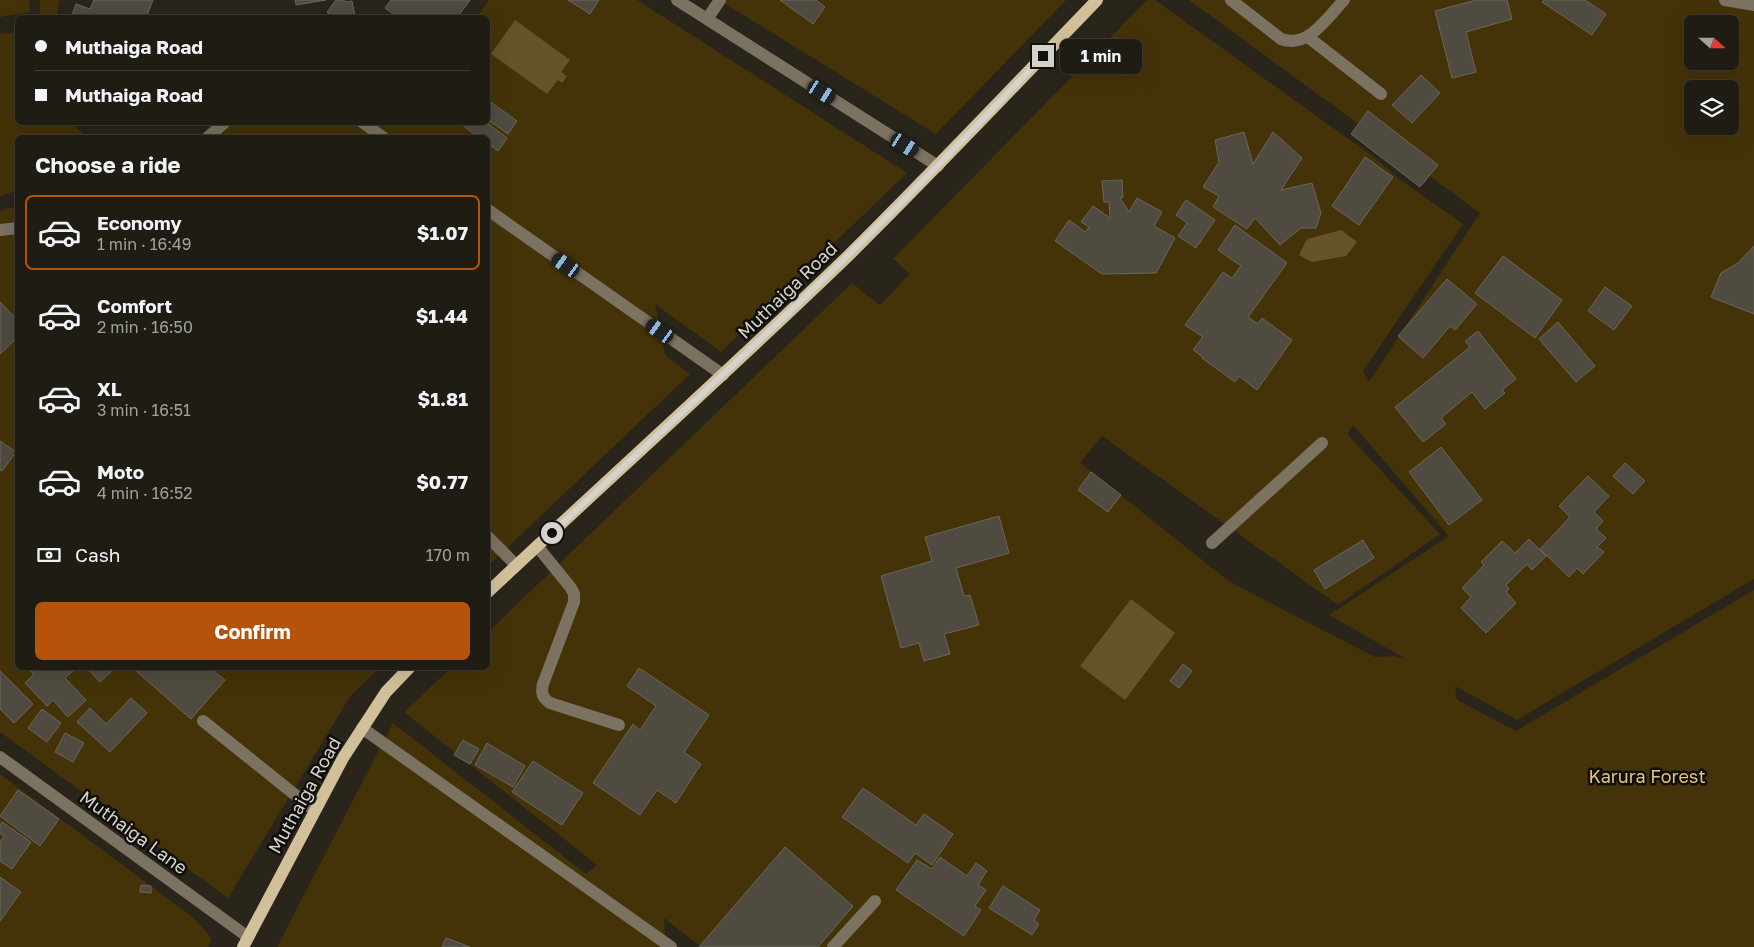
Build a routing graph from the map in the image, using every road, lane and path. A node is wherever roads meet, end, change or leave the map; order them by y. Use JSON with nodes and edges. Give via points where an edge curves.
{"nodes":[{"id":1,"x":677,"y":0,"type":"edge"},
{"id":2,"x":720,"y":0,"type":"edge"},
{"id":3,"x":1097,"y":0,"type":"edge"},
{"id":4,"x":1230,"y":0,"type":"edge"},
{"id":5,"x":1344,"y":0,"type":"edge"},
{"id":6,"x":1725,"y":0,"type":"edge"},
{"id":7,"x":1754,"y":5,"type":"edge"},
{"id":8,"x":707,"y":19,"type":"junction"},
{"id":9,"x":1308,"y":37,"type":"junction"},
{"id":10,"x":1381,"y":94,"type":"dead end"},
{"id":11,"x":222,"y":125,"type":"edge"},
{"id":12,"x":366,"y":125,"type":"edge"},
{"id":13,"x":211,"y":135,"type":"edge"},
{"id":14,"x":380,"y":135,"type":"edge"},
{"id":15,"x":938,"y":166,"type":"junction"},
{"id":16,"x":490,"y":211,"type":"edge"},
{"id":17,"x":15,"y":228,"type":"edge"},
{"id":18,"x":0,"y":230,"type":"edge"},
{"id":19,"x":723,"y":375,"type":"junction"},
{"id":20,"x":1322,"y":443,"type":"dead end"},
{"id":21,"x":490,"y":539,"type":"edge"},
{"id":22,"x":1212,"y":543,"type":"dead end"},
{"id":23,"x":537,"y":546,"type":"junction"},
{"id":24,"x":516,"y":565,"type":"junction"},
{"id":25,"x":490,"y":590,"type":"edge"},
{"id":26,"x":407,"y":670,"type":"edge"},
{"id":27,"x":203,"y":721,"type":"dead end"},
{"id":28,"x":619,"y":725,"type":"dead end"},
{"id":29,"x":362,"y":728,"type":"junction"},
{"id":30,"x":0,"y":757,"type":"edge"},
{"id":31,"x":314,"y":810,"type":"junction"},
{"id":32,"x":875,"y":901,"type":"dead end"},
{"id":33,"x":246,"y":942,"type":"edge"},
{"id":34,"x":671,"y":947,"type":"edge"},
{"id":35,"x":833,"y":947,"type":"edge"}],
"edges":[{"from":1,"to":8,"type":"street"},
{"from":2,"to":8,"type":"street"},
{"from":3,"to":15,"type":"main road","name":"Muthaiga Road"},
{"from":4,"to":9,"type":"street","via":[[1281,39],[1290,42]]},
{"from":5,"to":9,"type":"street"},
{"from":6,"to":7,"type":"street"},
{"from":8,"to":15,"type":"street"},
{"from":9,"to":10,"type":"street"},
{"from":11,"to":13,"type":"street"},
{"from":12,"to":14,"type":"street"},
{"from":15,"to":19,"type":"main road","name":"Muthaiga Road"},
{"from":16,"to":19,"type":"street"},
{"from":17,"to":18,"type":"street"},
{"from":19,"to":23,"type":"main road","name":"Muthaiga Road"},
{"from":20,"to":22,"type":"street"},
{"from":21,"to":24,"type":"street"},
{"from":23,"to":24,"type":"main road","name":"Muthaiga Road"},
{"from":23,"to":28,"type":"street","via":[[574,594],[574,602],[541,692],[550,703]]},
{"from":24,"to":25,"type":"main road","name":"Muthaiga Road"},
{"from":26,"to":29,"type":"main road","name":"Muthaiga Road","via":[[386,692]]},
{"from":27,"to":31,"type":"street"},
{"from":29,"to":31,"type":"main road","name":"Muthaiga Road"},
{"from":29,"to":34,"type":"street"},
{"from":30,"to":33,"type":"street","name":"Muthaiga Lane"},
{"from":31,"to":33,"type":"main road","name":"Muthaiga Road"},
{"from":32,"to":35,"type":"street"}]}
